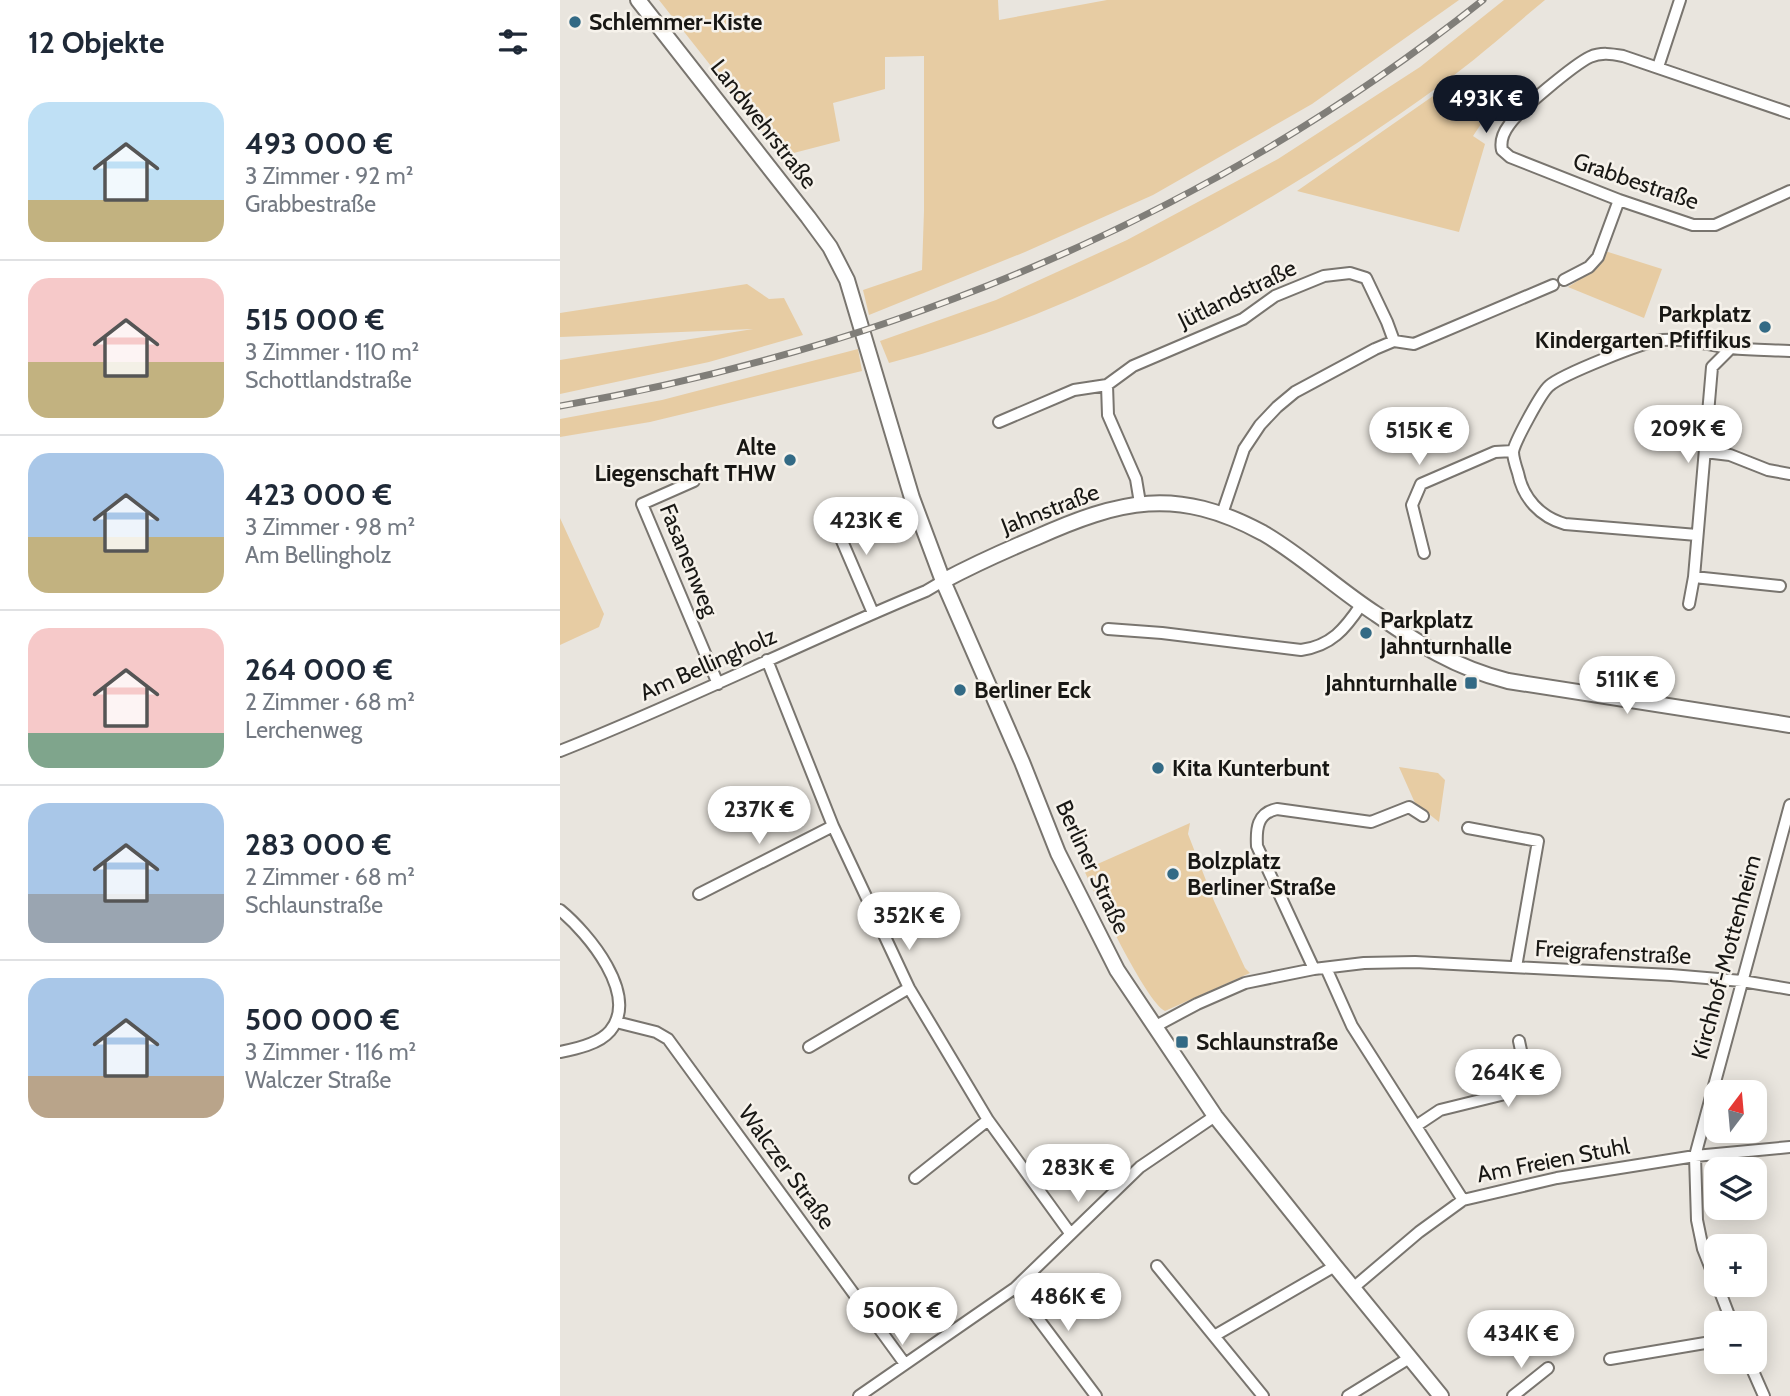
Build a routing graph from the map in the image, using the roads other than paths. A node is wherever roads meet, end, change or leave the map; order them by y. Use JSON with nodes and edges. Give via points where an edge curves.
{"nodes":[{"id":1,"x":638,"y":0,"type":"edge"},
{"id":2,"x":1680,"y":0,"type":"edge"},
{"id":3,"x":1658,"y":67,"type":"junction"},
{"id":4,"x":1790,"y":113,"type":"edge"},
{"id":5,"x":1790,"y":191,"type":"edge"},
{"id":6,"x":1619,"y":201,"type":"junction"},
{"id":7,"x":847,"y":280,"type":"joint"},
{"id":8,"x":1564,"y":280,"type":"dead end"},
{"id":9,"x":1553,"y":285,"type":"dead end"},
{"id":10,"x":1394,"y":341,"type":"junction"},
{"id":11,"x":1731,"y":348,"type":"junction"},
{"id":12,"x":1790,"y":351,"type":"edge"},
{"id":13,"x":1107,"y":385,"type":"junction"},
{"id":14,"x":999,"y":422,"type":"dead end"},
{"id":15,"x":1513,"y":451,"type":"junction"},
{"id":16,"x":1705,"y":452,"type":"junction"},
{"id":17,"x":1790,"y":474,"type":"edge"},
{"id":18,"x":694,"y":481,"type":"dead end"},
{"id":19,"x":1140,"y":503,"type":"junction"},
{"id":20,"x":830,"y":513,"type":"dead end"},
{"id":21,"x":1222,"y":514,"type":"junction"},
{"id":22,"x":1697,"y":535,"type":"junction"},
{"id":23,"x":1424,"y":553,"type":"dead end"},
{"id":24,"x":1694,"y":577,"type":"junction"},
{"id":25,"x":943,"y":581,"type":"junction"},
{"id":26,"x":1780,"y":586,"type":"dead end"},
{"id":27,"x":1689,"y":604,"type":"dead end"},
{"id":28,"x":1362,"y":605,"type":"junction"},
{"id":29,"x":873,"y":613,"type":"junction"},
{"id":30,"x":1108,"y":629,"type":"dead end"},
{"id":31,"x":767,"y":660,"type":"junction"},
{"id":32,"x":718,"y":684,"type":"junction"},
{"id":33,"x":1790,"y":725,"type":"edge"},
{"id":34,"x":560,"y":751,"type":"edge"},
{"id":35,"x":1790,"y":805,"type":"edge"},
{"id":36,"x":1423,"y":816,"type":"dead end"},
{"id":37,"x":834,"y":826,"type":"junction"},
{"id":38,"x":1468,"y":828,"type":"dead end"},
{"id":39,"x":699,"y":894,"type":"dead end"},
{"id":40,"x":560,"y":910,"type":"edge"},
{"id":41,"x":1516,"y":967,"type":"junction"},
{"id":42,"x":1326,"y":968,"type":"junction"},
{"id":43,"x":1314,"y":970,"type":"junction"},
{"id":44,"x":1742,"y":982,"type":"junction"},
{"id":45,"x":909,"y":988,"type":"junction"},
{"id":46,"x":1790,"y":989,"type":"edge"},
{"id":47,"x":616,"y":1022,"type":"junction"},
{"id":48,"x":1154,"y":1027,"type":"junction"},
{"id":49,"x":1519,"y":1041,"type":"dead end"},
{"id":50,"x":809,"y":1047,"type":"dead end"},
{"id":51,"x":560,"y":1052,"type":"edge"},
{"id":52,"x":1215,"y":1115,"type":"junction"},
{"id":53,"x":988,"y":1120,"type":"junction"},
{"id":54,"x":1416,"y":1126,"type":"junction"},
{"id":55,"x":1790,"y":1147,"type":"edge"},
{"id":56,"x":1695,"y":1156,"type":"junction"},
{"id":57,"x":915,"y":1178,"type":"dead end"},
{"id":58,"x":1463,"y":1200,"type":"junction"},
{"id":59,"x":1070,"y":1233,"type":"junction"},
{"id":60,"x":1704,"y":1252,"type":"edge"},
{"id":61,"x":1157,"y":1266,"type":"dead end"},
{"id":62,"x":1335,"y":1266,"type":"junction"},
{"id":63,"x":1353,"y":1287,"type":"junction"},
{"id":64,"x":1015,"y":1288,"type":"junction"},
{"id":65,"x":1214,"y":1336,"type":"junction"},
{"id":66,"x":1704,"y":1343,"type":"edge"},
{"id":67,"x":1411,"y":1357,"type":"junction"},
{"id":68,"x":1610,"y":1359,"type":"dead end"},
{"id":69,"x":905,"y":1364,"type":"junction"},
{"id":70,"x":1548,"y":1368,"type":"dead end"},
{"id":71,"x":1754,"y":1374,"type":"edge"},
{"id":72,"x":859,"y":1396,"type":"edge"},
{"id":73,"x":1096,"y":1396,"type":"edge"},
{"id":74,"x":1263,"y":1396,"type":"edge"},
{"id":75,"x":1348,"y":1396,"type":"edge"},
{"id":76,"x":1441,"y":1396,"type":"edge"},
{"id":77,"x":1513,"y":1396,"type":"edge"},
{"id":78,"x":1764,"y":1396,"type":"edge"}],
"edges":[{"from":1,"to":7,"type":"street","name":"Landwehrstraße","via":[[808,217]]},
{"from":2,"to":3,"type":"street"},
{"from":3,"to":4,"type":"street","name":"Grabbestraße"},
{"from":3,"to":6,"type":"street","name":"Grabbestraße","via":[[1609,53],[1591,57],[1510,122],[1500,142],[1510,157]]},
{"from":5,"to":6,"type":"street","name":"Grabbestraße","via":[[1706,226]]},
{"from":6,"to":8,"type":"street","via":[[1598,257]]},
{"from":7,"to":25,"type":"street","name":"Berliner Straße","via":[[912,499]]},
{"from":9,"to":10,"type":"street","via":[[1414,344]]},
{"from":10,"to":13,"type":"street","name":"Jütlandstraße","via":[[1366,278],[1350,273],[1324,276],[1275,296],[1243,319],[1133,366]]},
{"from":10,"to":21,"type":"street","via":[[1295,392],[1277,407],[1244,449]]},
{"from":11,"to":12,"type":"street"},
{"from":11,"to":15,"type":"street","via":[[1656,341],[1551,385]]},
{"from":11,"to":16,"type":"street","via":[[1712,367]]},
{"from":13,"to":14,"type":"street","name":"Jütlandstraße","via":[[1074,390]]},
{"from":13,"to":19,"type":"street","via":[[1108,415],[1136,479]]},
{"from":15,"to":22,"type":"street","via":[[1521,487],[1552,520]]},
{"from":15,"to":23,"type":"street","via":[[1495,452],[1421,484],[1412,505]]},
{"from":16,"to":17,"type":"street"},
{"from":16,"to":22,"type":"street"},
{"from":18,"to":32,"type":"street","name":"Fasanenweg","via":[[642,504]]},
{"from":19,"to":21,"type":"street","name":"Jahnstraße"},
{"from":19,"to":25,"type":"street","name":"Jahnstraße","via":[[1077,519]]},
{"from":20,"to":29,"type":"street"},
{"from":21,"to":28,"type":"street","name":"Jahnstraße","via":[[1285,547]]},
{"from":22,"to":24,"type":"street"},
{"from":24,"to":26,"type":"street"},
{"from":24,"to":27,"type":"street"},
{"from":25,"to":29,"type":"street","name":"Am Bellingholz"},
{"from":25,"to":48,"type":"street","name":"Berliner Straße","via":[[1058,853],[1117,970]]},
{"from":28,"to":30,"type":"street","via":[[1332,640],[1301,650]]},
{"from":28,"to":33,"type":"street","name":"Jahnstraße","via":[[1432,652],[1487,676]]},
{"from":29,"to":31,"type":"street","name":"Am Bellingholz"},
{"from":31,"to":32,"type":"street","name":"Am Bellingholz"},
{"from":31,"to":37,"type":"street"},
{"from":32,"to":34,"type":"street","name":"Am Bellingholz"},
{"from":35,"to":44,"type":"street","name":"Kirchhof-Mottenheim"},
{"from":36,"to":43,"type":"street","via":[[1409,807],[1371,822],[1277,809],[1261,818],[1257,846]]},
{"from":37,"to":39,"type":"street"},
{"from":37,"to":45,"type":"street"},
{"from":38,"to":41,"type":"street","name":"Freigrafenstraße","via":[[1538,841]]},
{"from":40,"to":47,"type":"street","via":[[611,973],[619,1007]]},
{"from":41,"to":42,"type":"street","name":"Freigrafenstraße","via":[[1415,962]]},
{"from":41,"to":44,"type":"street","name":"Freigrafenstraße"},
{"from":42,"to":43,"type":"street","name":"Freigrafenstraße"},
{"from":42,"to":54,"type":"street","via":[[1353,1026]]},
{"from":43,"to":48,"type":"street","name":"Freigrafenstraße","via":[[1244,983]]},
{"from":44,"to":46,"type":"street","name":"Freigrafenstraße"},
{"from":44,"to":56,"type":"street","name":"Kirchhof-Mottenheim"},
{"from":45,"to":50,"type":"street"},
{"from":45,"to":53,"type":"street"},
{"from":47,"to":51,"type":"street","via":[[596,1041]]},
{"from":47,"to":69,"type":"street","name":"Walczer Straße","via":[[656,1032],[668,1040]]},
{"from":48,"to":52,"type":"street","name":"Berliner Straße"},
{"from":49,"to":54,"type":"street","via":[[1526,1074],[1522,1084],[1501,1095],[1440,1110]]},
{"from":52,"to":59,"type":"street","via":[[1140,1167]]},
{"from":52,"to":62,"type":"street","name":"Berliner Straße"},
{"from":53,"to":57,"type":"street"},
{"from":53,"to":59,"type":"street"},
{"from":54,"to":58,"type":"street"},
{"from":55,"to":56,"type":"street","name":"Am Freien Stuhl"},
{"from":56,"to":58,"type":"street","name":"Am Freien Stuhl","via":[[1556,1178]]},
{"from":56,"to":60,"type":"street","name":"Kirchhof-Mottenheim","via":[[1697,1220]]},
{"from":58,"to":63,"type":"street","name":"Am Freien Stuhl"},
{"from":59,"to":64,"type":"street"},
{"from":61,"to":65,"type":"street"},
{"from":62,"to":63,"type":"street","name":"Berliner Straße"},
{"from":62,"to":65,"type":"street"},
{"from":63,"to":67,"type":"street","name":"Berliner Straße"},
{"from":64,"to":69,"type":"street"},
{"from":64,"to":73,"type":"street"},
{"from":65,"to":74,"type":"street"},
{"from":66,"to":68,"type":"street"},
{"from":67,"to":75,"type":"street"},
{"from":67,"to":76,"type":"street","name":"Berliner Straße"},
{"from":69,"to":72,"type":"street"},
{"from":70,"to":77,"type":"street"},
{"from":71,"to":78,"type":"street"}]}
